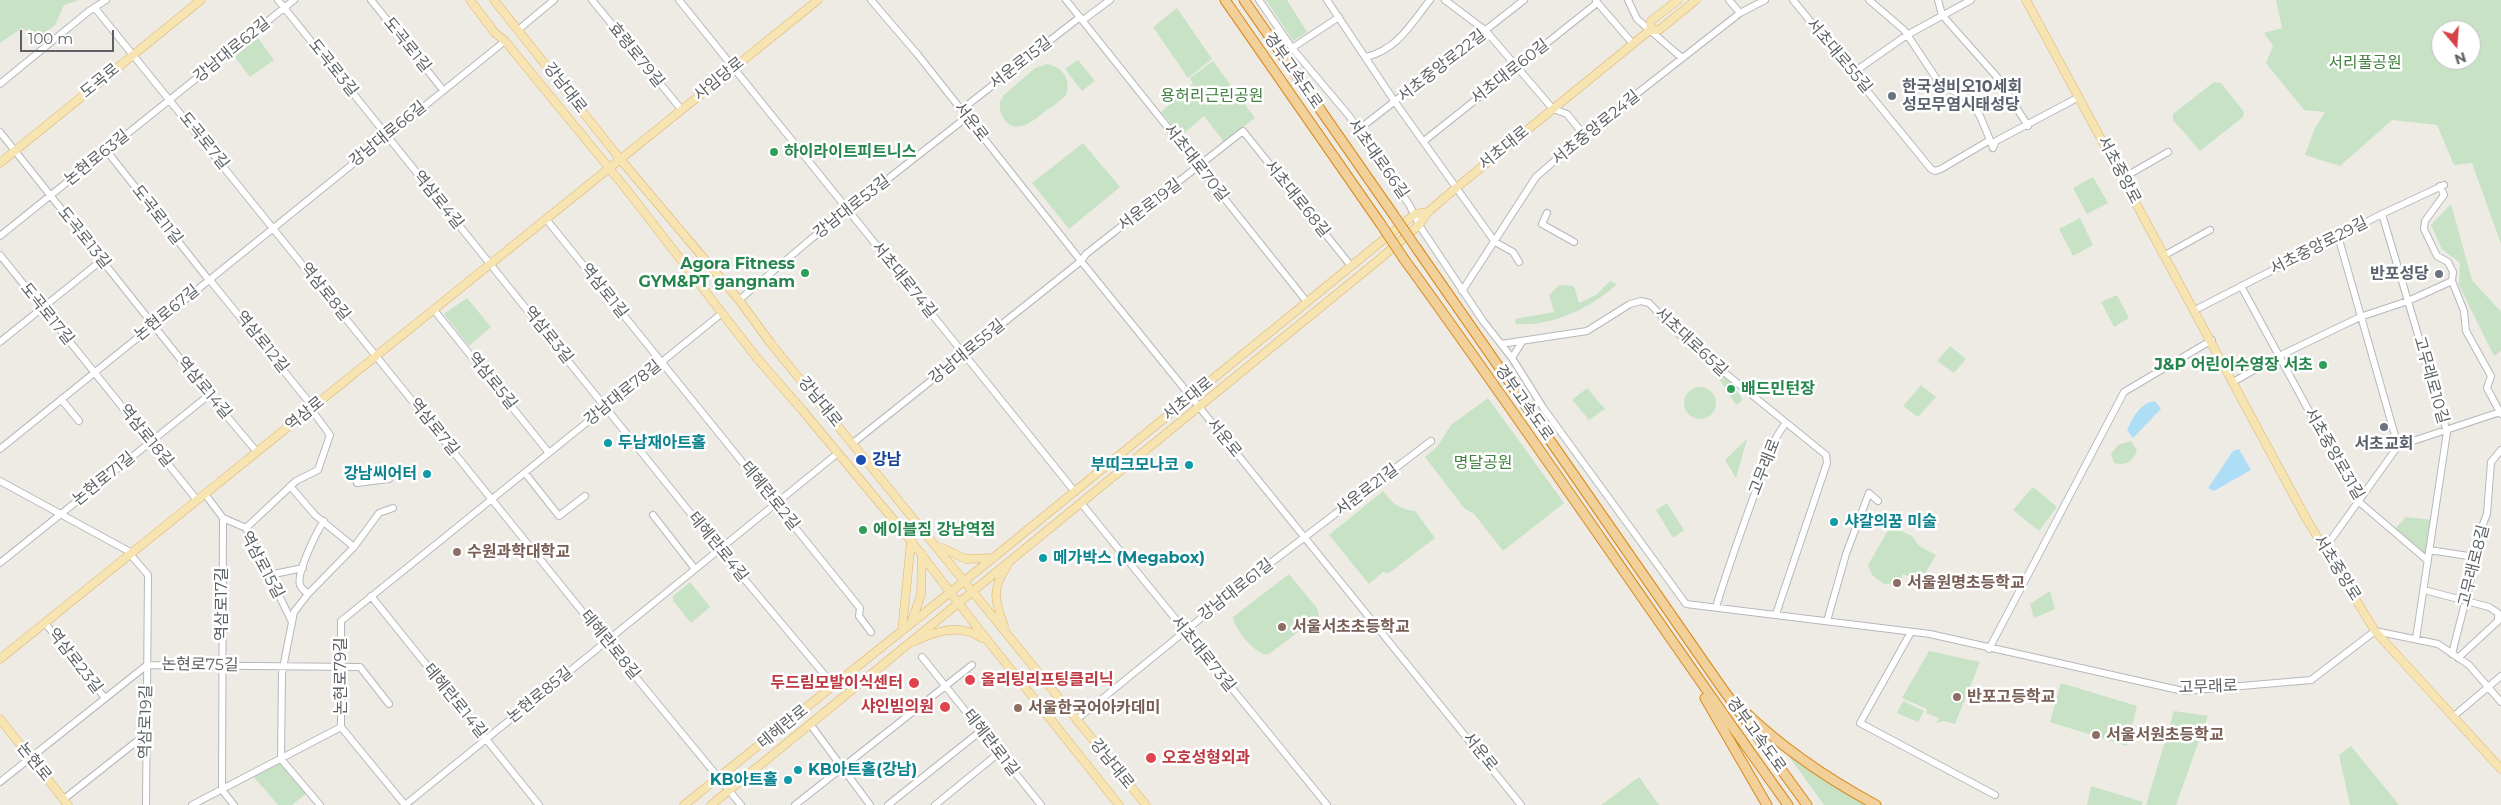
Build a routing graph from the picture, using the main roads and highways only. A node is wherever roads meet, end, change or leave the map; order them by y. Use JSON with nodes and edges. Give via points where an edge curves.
{"nodes":[{"id":1,"x":201,"y":0,"type":"edge"},
{"id":2,"x":470,"y":0,"type":"edge"},
{"id":3,"x":494,"y":0,"type":"edge"},
{"id":4,"x":818,"y":0,"type":"edge"},
{"id":5,"x":1225,"y":0,"type":"edge"},
{"id":6,"x":1244,"y":0,"type":"edge"},
{"id":7,"x":1678,"y":0,"type":"edge"},
{"id":8,"x":1696,"y":0,"type":"edge"},
{"id":9,"x":2026,"y":0,"type":"edge"},
{"id":10,"x":1650,"y":30,"type":"junction"},
{"id":11,"x":620,"y":159,"type":"junction"},
{"id":12,"x":0,"y":163,"type":"edge"},
{"id":13,"x":608,"y":168,"type":"junction"},
{"id":14,"x":1428,"y":212,"type":"junction"},
{"id":15,"x":911,"y":541,"type":"junction"},
{"id":16,"x":936,"y":544,"type":"junction"},
{"id":17,"x":922,"y":554,"type":"junction"},
{"id":18,"x":993,"y":558,"type":"junction"},
{"id":19,"x":1012,"y":558,"type":"junction"},
{"id":20,"x":964,"y":580,"type":"junction"},
{"id":21,"x":951,"y":591,"type":"junction"},
{"id":22,"x":973,"y":591,"type":"junction"},
{"id":23,"x":958,"y":602,"type":"junction"},
{"id":24,"x":931,"y":607,"type":"junction"},
{"id":25,"x":911,"y":624,"type":"junction"},
{"id":26,"x":902,"y":631,"type":"junction"},
{"id":27,"x":1006,"y":632,"type":"junction"},
{"id":28,"x":919,"y":634,"type":"junction"},
{"id":29,"x":988,"y":642,"type":"junction"},
{"id":30,"x":902,"y":648,"type":"junction"},
{"id":31,"x":1678,"y":653,"type":"junction"},
{"id":32,"x":0,"y":659,"type":"edge"},
{"id":33,"x":1722,"y":688,"type":"junction"},
{"id":34,"x":0,"y":719,"type":"edge"},
{"id":35,"x":2499,"y":767,"type":"edge"},
{"id":36,"x":2501,"y":774,"type":"edge"},
{"id":37,"x":66,"y":802,"type":"edge"},
{"id":38,"x":684,"y":805,"type":"edge"},
{"id":39,"x":711,"y":805,"type":"edge"},
{"id":40,"x":1119,"y":805,"type":"edge"},
{"id":41,"x":1146,"y":805,"type":"edge"},
{"id":42,"x":1767,"y":805,"type":"edge"},
{"id":43,"x":1788,"y":805,"type":"edge"},
{"id":44,"x":1808,"y":805,"type":"edge"},
{"id":45,"x":1876,"y":805,"type":"edge"}],
"edges":[{"from":1,"to":12,"type":"main road","name":"도곡로"},
{"from":2,"to":13,"type":"main road","name":"강남대로"},
{"from":3,"to":11,"type":"main road","name":"강남대로"},
{"from":4,"to":11,"type":"main road","name":"사임당로"},
{"from":5,"to":31,"type":"highway","name":"경부고속도로","bridge":true,"via":[[1404,259],[1590,519]]},
{"from":6,"to":33,"type":"highway","name":"경부고속도로","bridge":true},
{"from":7,"to":10,"type":"main road","name":"서초대로","via":[[1652,21]]},
{"from":8,"to":10,"type":"main road","name":"서초대로","via":[[1659,30]]},
{"from":9,"to":35,"type":"main road","name":"서초중앙로","via":[[2307,520],[2375,631]]},
{"from":10,"to":14,"type":"main road","name":"서초대로"},
{"from":11,"to":13,"type":"main road","name":"사임당로"},
{"from":11,"to":16,"type":"main road","name":"강남대로","via":[[739,300],[772,345]]},
{"from":13,"to":15,"type":"main road","name":"강남대로","via":[[721,314]]},
{"from":13,"to":32,"type":"main road","name":"역삼로"},
{"from":14,"to":18,"type":"main road","name":"서초대로","via":[[1415,214]]},
{"from":14,"to":19,"type":"main road","name":"서초대로","via":[[1419,225]]},
{"from":15,"to":17,"type":"main road","name":"강남대로"},
{"from":15,"to":26,"type":"main road"},
{"from":16,"to":18,"type":"main road","via":[[966,559]]},
{"from":16,"to":20,"type":"main road","name":"강남대로"},
{"from":17,"to":21,"type":"main road","name":"강남대로"},
{"from":17,"to":25,"type":"main road","via":[[921,595]]},
{"from":18,"to":20,"type":"main road","name":"서초대로"},
{"from":19,"to":22,"type":"main road","name":"서초대로"},
{"from":19,"to":27,"type":"main road","via":[[996,588],[996,600]]},
{"from":20,"to":21,"type":"main road","name":"서초대로"},
{"from":20,"to":22,"type":"main road","name":"강남대로"},
{"from":21,"to":23,"type":"main road","name":"강남대로"},
{"from":21,"to":24,"type":"main road","name":"테헤란로"},
{"from":22,"to":23,"type":"main road","name":"테헤란로"},
{"from":22,"to":27,"type":"main road","name":"강남대로"},
{"from":23,"to":28,"type":"main road","name":"테헤란로"},
{"from":23,"to":29,"type":"main road","name":"강남대로"},
{"from":24,"to":25,"type":"main road","name":"테헤란로"},
{"from":24,"to":28,"type":"main road","via":[[938,607],[939,613],[919,630]]},
{"from":25,"to":26,"type":"main road","name":"테헤란로"},
{"from":26,"to":38,"type":"main road","name":"테헤란로"},
{"from":27,"to":41,"type":"main road","name":"강남대로"},
{"from":28,"to":30,"type":"main road","name":"테헤란로"},
{"from":29,"to":30,"type":"main road","via":[[976,634],[951,629]]},
{"from":29,"to":40,"type":"main road","name":"강남대로"},
{"from":30,"to":39,"type":"main road","name":"테헤란로"},
{"from":31,"to":42,"type":"highway"},
{"from":31,"to":43,"type":"highway","name":"경부고속도로"},
{"from":33,"to":44,"type":"highway","name":"경부고속도로"},
{"from":33,"to":45,"type":"highway","via":[[1774,738],[1811,766]]},
{"from":34,"to":37,"type":"main road","name":"논현로"},
{"from":35,"to":36,"type":"main road"}]}
